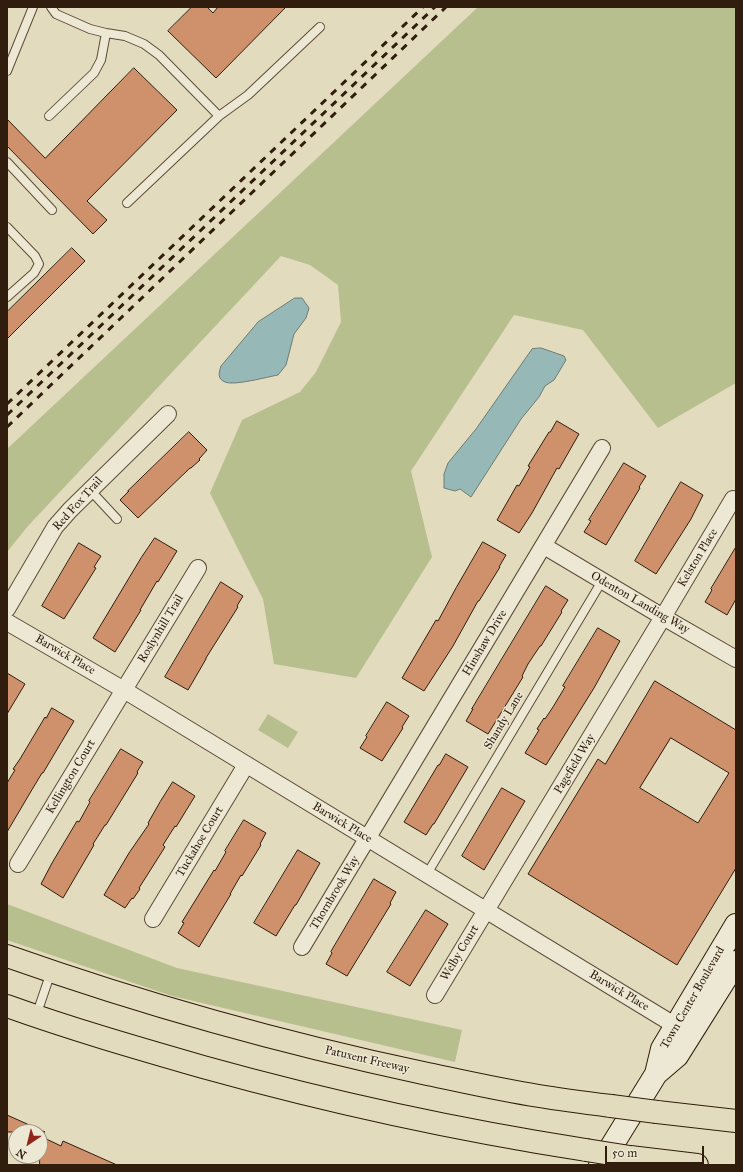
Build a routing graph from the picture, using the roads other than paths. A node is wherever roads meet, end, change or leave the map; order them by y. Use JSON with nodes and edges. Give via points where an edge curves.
{"nodes":[{"id":1,"x":33,"y":7,"type":"edge"},
{"id":2,"x":51,"y":7,"type":"edge"},
{"id":3,"x":320,"y":27,"type":"dead end"},
{"id":4,"x":106,"y":33,"type":"junction"},
{"id":5,"x":7,"y":71,"type":"edge"},
{"id":6,"x":49,"y":116,"type":"dead end"},
{"id":7,"x":219,"y":116,"type":"junction"},
{"id":8,"x":7,"y":162,"type":"edge"},
{"id":9,"x":127,"y":203,"type":"dead end"},
{"id":10,"x":52,"y":210,"type":"dead end"},
{"id":11,"x":7,"y":227,"type":"edge"},
{"id":12,"x":7,"y":297,"type":"edge"},
{"id":13,"x":168,"y":414,"type":"dead end"},
{"id":14,"x":602,"y":448,"type":"dead end"},
{"id":15,"x":90,"y":490,"type":"junction"},
{"id":16,"x":733,"y":499,"type":"dead end"},
{"id":17,"x":117,"y":519,"type":"dead end"},
{"id":18,"x":544,"y":546,"type":"junction"},
{"id":19,"x":198,"y":568,"type":"dead end"},
{"id":20,"x":602,"y":581,"type":"junction"},
{"id":21,"x":7,"y":609,"type":"edge"},
{"id":22,"x":663,"y":618,"type":"junction"},
{"id":23,"x":7,"y":622,"type":"edge"},
{"id":24,"x":736,"y":658,"type":"edge"},
{"id":25,"x":124,"y":690,"type":"junction"},
{"id":26,"x":246,"y":765,"type":"junction"},
{"id":27,"x":368,"y":838,"type":"junction"},
{"id":28,"x":18,"y":864,"type":"dead end"},
{"id":29,"x":427,"y":874,"type":"junction"},
{"id":30,"x":486,"y":910,"type":"junction"},
{"id":31,"x":154,"y":919,"type":"dead end"},
{"id":32,"x":736,"y":925,"type":"edge"},
{"id":33,"x":302,"y":947,"type":"dead end"},
{"id":34,"x":7,"y":956,"type":"edge"},
{"id":35,"x":736,"y":962,"type":"edge"},
{"id":36,"x":51,"y":971,"type":"junction"},
{"id":37,"x":435,"y":995,"type":"dead end"},
{"id":38,"x":7,"y":1006,"type":"edge"},
{"id":39,"x":36,"y":1016,"type":"junction"},
{"id":40,"x":676,"y":1026,"type":"junction"},
{"id":41,"x":656,"y":1074,"type":"junction"},
{"id":42,"x":736,"y":1121,"type":"edge"},
{"id":43,"x":593,"y":1158,"type":"edge"},
{"id":44,"x":697,"y":1165,"type":"edge"}],
"edges":[{"from":1,"to":5,"type":"lane"},
{"from":2,"to":4,"type":"lane","via":[[56,14]]},
{"from":3,"to":7,"type":"lane","via":[[248,95]]},
{"from":4,"to":6,"type":"lane","via":[[101,60],[94,73]]},
{"from":4,"to":7,"type":"lane","via":[[125,36],[144,44],[159,55]]},
{"from":7,"to":9,"type":"lane"},
{"from":8,"to":10,"type":"lane"},
{"from":11,"to":12,"type":"lane","via":[[35,256],[39,264],[34,273]]},
{"from":13,"to":15,"type":"street","name":"Red Fox Trail"},
{"from":14,"to":18,"type":"street","name":"Hinshaw Drive"},
{"from":15,"to":17,"type":"lane"},
{"from":15,"to":21,"type":"street","name":"Red Fox Trail","via":[[55,527]]},
{"from":16,"to":22,"type":"street","name":"Kelston Place"},
{"from":18,"to":20,"type":"street","name":"Odenton Landing Way"},
{"from":18,"to":27,"type":"street","name":"Hinshaw Drive"},
{"from":19,"to":25,"type":"street","name":"Roslynhill Trail"},
{"from":20,"to":22,"type":"street","name":"Odenton Landing Way"},
{"from":20,"to":29,"type":"lane","name":"Shandy Lane"},
{"from":22,"to":24,"type":"street","name":"Odenton Landing Way"},
{"from":22,"to":30,"type":"street","name":"Pagefield Way"},
{"from":23,"to":25,"type":"street","name":"Barwick Place"},
{"from":25,"to":26,"type":"street","name":"Barwick Place"},
{"from":25,"to":28,"type":"street","name":"Kellington Court"},
{"from":26,"to":27,"type":"street","name":"Barwick Place"},
{"from":26,"to":31,"type":"street","name":"Tuckahoe Court"},
{"from":27,"to":29,"type":"street","name":"Barwick Place"},
{"from":27,"to":33,"type":"street","name":"Thornbrook Way"},
{"from":29,"to":30,"type":"street","name":"Barwick Place"},
{"from":30,"to":37,"type":"street","name":"Welby Court"},
{"from":30,"to":40,"type":"street","name":"Barwick Place"},
{"from":32,"to":40,"type":"street","name":"Town Center Boulevard"},
{"from":34,"to":36,"type":"highway","name":"Patuxent Freeway"},
{"from":35,"to":41,"type":"street","name":"Town Center Boulevard","via":[[677,1056]]},
{"from":36,"to":39,"type":"lane"},
{"from":36,"to":42,"type":"highway","name":"Patuxent Freeway","bridge":true,"via":[[179,1011],[374,1063],[538,1096]]},
{"from":38,"to":39,"type":"highway"},
{"from":39,"to":43,"type":"highway","via":[[156,1054],[266,1084],[362,1108]]},
{"from":40,"to":41,"type":"street","name":"Town Center Boulevard","via":[[662,1049]]},
{"from":41,"to":43,"type":"street","name":"Town Center Boulevard"},
{"from":43,"to":44,"type":"highway","bridge":true,"via":[[630,1157]]}]}
